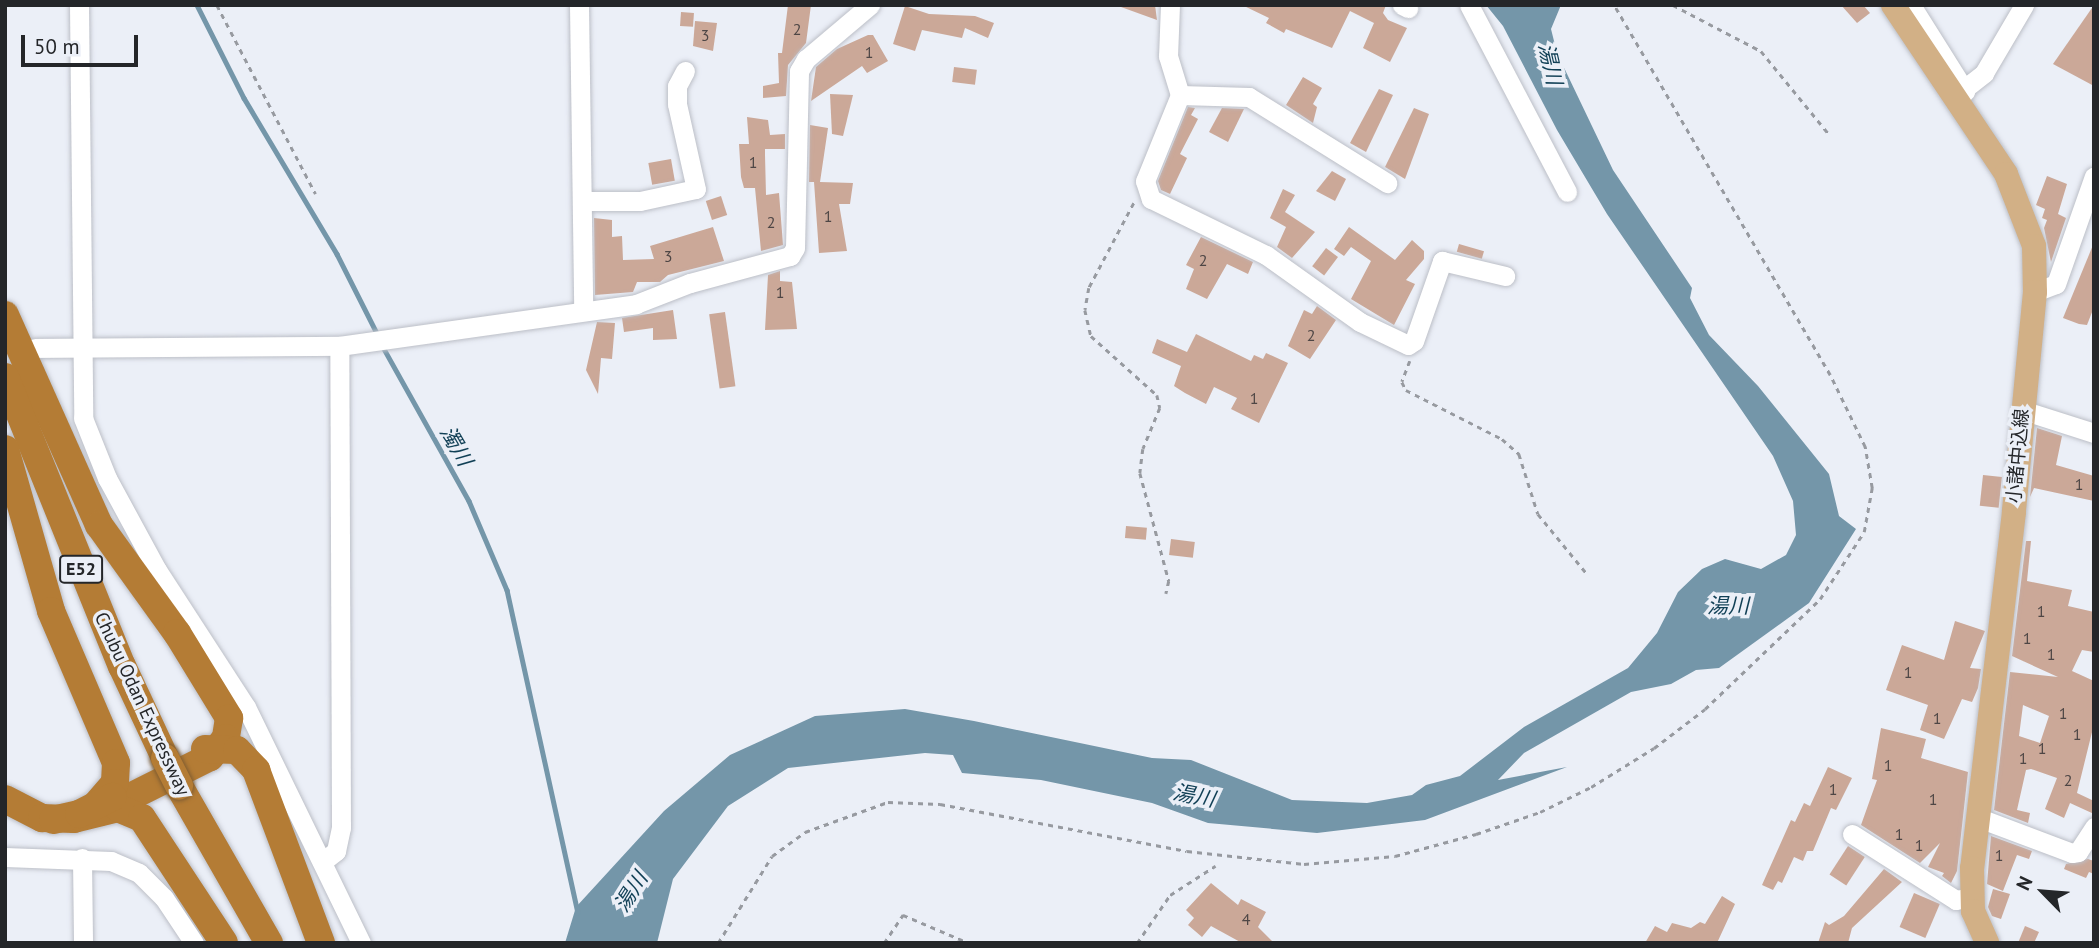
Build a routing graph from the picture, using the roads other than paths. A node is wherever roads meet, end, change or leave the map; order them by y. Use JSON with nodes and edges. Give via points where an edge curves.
{"nodes":[{"id":1,"x":79,"y":5,"type":"edge"},
{"id":2,"x":579,"y":5,"type":"edge"},
{"id":3,"x":870,"y":5,"type":"edge"},
{"id":4,"x":1170,"y":5,"type":"edge"},
{"id":5,"x":1469,"y":5,"type":"edge"},
{"id":6,"x":1893,"y":5,"type":"edge"},
{"id":7,"x":1911,"y":5,"type":"edge"},
{"id":8,"x":2024,"y":5,"type":"edge"},
{"id":9,"x":685,"y":71,"type":"dead end"},
{"id":10,"x":1960,"y":93,"type":"junction"},
{"id":11,"x":1180,"y":95,"type":"junction"},
{"id":12,"x":2094,"y":176,"type":"edge"},
{"id":13,"x":1387,"y":183,"type":"dead end"},
{"id":14,"x":1567,"y":192,"type":"dead end"},
{"id":15,"x":582,"y":201,"type":"junction"},
{"id":16,"x":1505,"y":276,"type":"dead end"},
{"id":17,"x":2035,"y":292,"type":"junction"},
{"id":18,"x":583,"y":308,"type":"junction"},
{"id":19,"x":5,"y":315,"type":"edge"},
{"id":20,"x":32,"y":341,"type":"dead end"},
{"id":21,"x":338,"y":346,"type":"junction"},
{"id":22,"x":83,"y":347,"type":"junction"},
{"id":23,"x":5,"y":377,"type":"edge"},
{"id":24,"x":2022,"y":410,"type":"junction"},
{"id":25,"x":2094,"y":433,"type":"edge"},
{"id":26,"x":5,"y":449,"type":"edge"},
{"id":27,"x":220,"y":746,"type":"junction"},
{"id":28,"x":5,"y":799,"type":"edge"},
{"id":29,"x":97,"y":809,"type":"junction"},
{"id":30,"x":1979,"y":818,"type":"junction"},
{"id":31,"x":2094,"y":827,"type":"edge"},
{"id":32,"x":1852,"y":834,"type":"dead end"},
{"id":33,"x":2086,"y":855,"type":"edge"},
{"id":34,"x":5,"y":857,"type":"edge"},
{"id":35,"x":82,"y":858,"type":"junction"},
{"id":36,"x":322,"y":862,"type":"junction"},
{"id":37,"x":1971,"y":897,"type":"junction"},
{"id":38,"x":83,"y":943,"type":"edge"},
{"id":39,"x":194,"y":943,"type":"edge"},
{"id":40,"x":224,"y":943,"type":"edge"},
{"id":41,"x":269,"y":943,"type":"edge"},
{"id":42,"x":321,"y":943,"type":"edge"},
{"id":43,"x":361,"y":943,"type":"edge"},
{"id":44,"x":1987,"y":943,"type":"edge"}],
"edges":[{"from":1,"to":22,"type":"street"},
{"from":2,"to":15,"type":"street"},
{"from":3,"to":18,"type":"street","via":[[799,71],[795,248],[790,256],[690,282],[636,304]]},
{"from":4,"to":11,"type":"street","via":[[1168,56]]},
{"from":5,"to":14,"type":"street"},
{"from":6,"to":10,"type":"main road","name":"小諸中込線"},
{"from":7,"to":10,"type":"street"},
{"from":8,"to":10,"type":"street","via":[[1984,73]]},
{"from":9,"to":15,"type":"street","via":[[677,86],[677,104],[696,189],[640,201]]},
{"from":10,"to":17,"type":"main road","name":"小諸中込線","via":[[2023,209],[2034,246]]},
{"from":11,"to":13,"type":"street","via":[[1250,97]]},
{"from":11,"to":16,"type":"street","via":[[1145,181],[1157,203],[1266,255],[1360,323],[1412,345],[1442,261]]},
{"from":12,"to":17,"type":"street","via":[[2056,284]]},
{"from":15,"to":18,"type":"street"},
{"from":17,"to":24,"type":"main road","name":"小諸中込線"},
{"from":18,"to":21,"type":"street"},
{"from":19,"to":27,"type":"highway","via":[[99,525],[220,701],[229,727]]},
{"from":20,"to":22,"type":"street"},
{"from":21,"to":22,"type":"street"},
{"from":21,"to":36,"type":"street","via":[[341,828],[336,851]]},
{"from":22,"to":36,"type":"street","via":[[83,418],[107,478],[156,570],[241,698]]},
{"from":23,"to":41,"type":"highway","name":"Chubu Odan Expressway","number":"E52","bridge":true,"via":[[121,666],[179,786]]},
{"from":24,"to":25,"type":"street"},
{"from":24,"to":30,"type":"main road","name":"小諸中込線"},
{"from":26,"to":29,"type":"highway","via":[[51,611],[116,763],[115,783]]},
{"from":27,"to":29,"type":"highway","via":[[190,768]]},
{"from":27,"to":42,"type":"highway","via":[[243,754],[256,770]]},
{"from":28,"to":29,"type":"highway","via":[[26,813],[54,820]]},
{"from":29,"to":40,"type":"highway","via":[[118,808],[142,818]]},
{"from":30,"to":33,"type":"street"},
{"from":30,"to":37,"type":"main road","name":"小諸中込線"},
{"from":31,"to":33,"type":"street"},
{"from":32,"to":37,"type":"street","via":[[1956,900]]},
{"from":34,"to":35,"type":"street"},
{"from":35,"to":38,"type":"street"},
{"from":35,"to":39,"type":"street","via":[[111,861],[139,873],[164,898]]},
{"from":36,"to":43,"type":"street"},
{"from":37,"to":44,"type":"main road","name":"小諸中込線","via":[[1976,923]]}]}
